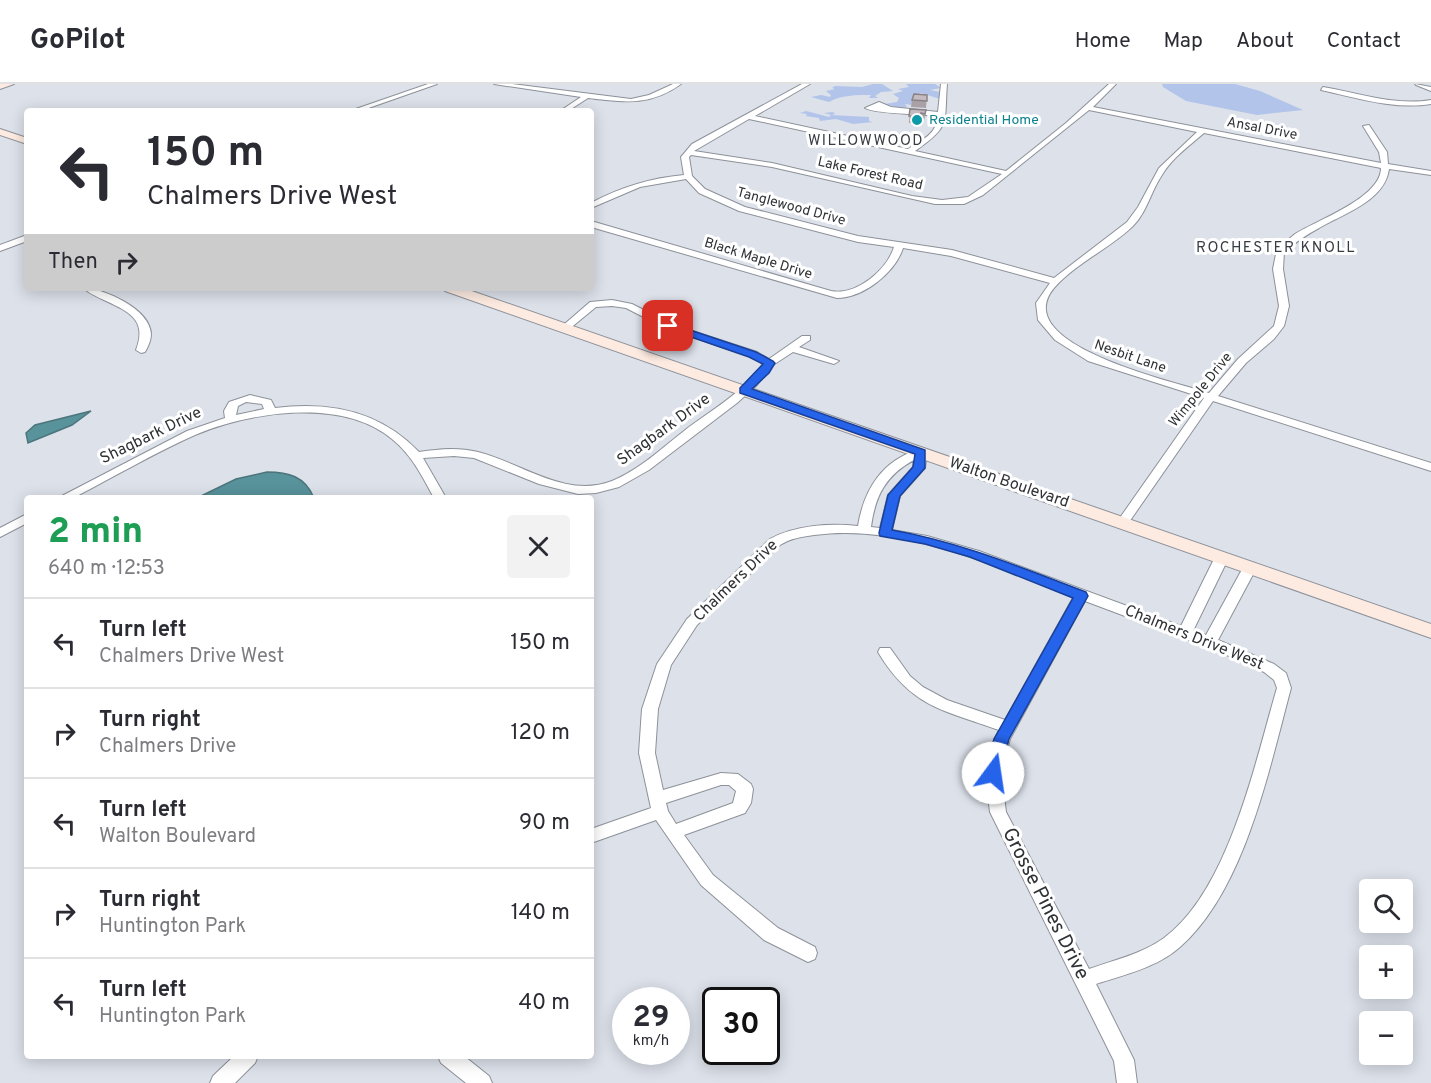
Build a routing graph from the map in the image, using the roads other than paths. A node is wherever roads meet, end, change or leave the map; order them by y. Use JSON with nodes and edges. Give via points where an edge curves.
{"nodes":[{"id":1,"x":434,"y":84,"type":"edge"},
{"id":2,"x":497,"y":84,"type":"edge"},
{"id":3,"x":678,"y":84,"type":"edge"},
{"id":4,"x":807,"y":84,"type":"edge"},
{"id":5,"x":944,"y":84,"type":"edge"},
{"id":6,"x":1113,"y":84,"type":"edge"},
{"id":7,"x":1418,"y":84,"type":"edge"},
{"id":8,"x":1323,"y":89,"type":"dead end"},
{"id":9,"x":1431,"y":89,"type":"edge"},
{"id":10,"x":586,"y":96,"type":"junction"},
{"id":11,"x":1431,"y":102,"type":"edge"},
{"id":12,"x":1410,"y":104,"type":"junction"},
{"id":13,"x":362,"y":108,"type":"edge"},
{"id":14,"x":568,"y":108,"type":"edge"},
{"id":15,"x":1089,"y":108,"type":"junction"},
{"id":16,"x":1431,"y":108,"type":"edge"},
{"id":17,"x":889,"y":109,"type":"dead end"},
{"id":18,"x":942,"y":114,"type":"junction"},
{"id":19,"x":746,"y":117,"type":"junction"},
{"id":20,"x":1367,"y":126,"type":"dead end"},
{"id":21,"x":1202,"y":131,"type":"junction"},
{"id":22,"x":0,"y":132,"type":"edge"},
{"id":23,"x":24,"y":140,"type":"edge"},
{"id":24,"x":909,"y":152,"type":"junction"},
{"id":25,"x":690,"y":153,"type":"junction"},
{"id":26,"x":1390,"y":167,"type":"junction"},
{"id":27,"x":1006,"y":173,"type":"junction"},
{"id":28,"x":1431,"y":173,"type":"edge"},
{"id":29,"x":688,"y":177,"type":"junction"},
{"id":30,"x":594,"y":204,"type":"edge"},
{"id":31,"x":594,"y":225,"type":"edge"},
{"id":32,"x":24,"y":242,"type":"edge"},
{"id":33,"x":24,"y":242,"type":"edge"},
{"id":34,"x":899,"y":246,"type":"junction"},
{"id":35,"x":0,"y":248,"type":"edge"},
{"id":36,"x":0,"y":254,"type":"edge"},
{"id":37,"x":1054,"y":281,"type":"junction"},
{"id":38,"x":94,"y":291,"type":"edge"},
{"id":39,"x":465,"y":291,"type":"edge"},
{"id":40,"x":565,"y":328,"type":"junction"},
{"id":41,"x":806,"y":338,"type":"dead end"},
{"id":42,"x":792,"y":348,"type":"junction"},
{"id":43,"x":141,"y":350,"type":"dead end"},
{"id":44,"x":834,"y":361,"type":"dead end"},
{"id":45,"x":769,"y":363,"type":"junction"},
{"id":46,"x":744,"y":390,"type":"junction"},
{"id":47,"x":1211,"y":398,"type":"junction"},
{"id":48,"x":271,"y":413,"type":"junction"},
{"id":49,"x":231,"y":420,"type":"junction"},
{"id":50,"x":921,"y":452,"type":"junction"},
{"id":51,"x":416,"y":456,"type":"junction"},
{"id":52,"x":1431,"y":467,"type":"edge"},
{"id":53,"x":70,"y":495,"type":"edge"},
{"id":54,"x":438,"y":495,"type":"edge"},
{"id":55,"x":21,"y":521,"type":"edge"},
{"id":56,"x":1123,"y":522,"type":"junction"},
{"id":57,"x":874,"y":531,"type":"junction"},
{"id":58,"x":0,"y":533,"type":"edge"},
{"id":59,"x":1222,"y":557,"type":"junction"},
{"id":60,"x":1250,"y":567,"type":"junction"},
{"id":61,"x":1081,"y":596,"type":"junction"},
{"id":62,"x":1431,"y":631,"type":"edge"},
{"id":63,"x":1185,"y":633,"type":"junction"},
{"id":64,"x":1210,"y":642,"type":"junction"},
{"id":65,"x":885,"y":652,"type":"dead end"},
{"id":66,"x":1008,"y":727,"type":"junction"},
{"id":67,"x":659,"y":805,"type":"junction"},
{"id":68,"x":672,"y":832,"type":"junction"},
{"id":69,"x":594,"y":835,"type":"edge"},
{"id":70,"x":808,"y":953,"type":"dead end"},
{"id":71,"x":1084,"y":979,"type":"junction"},
{"id":72,"x":245,"y":1059,"type":"edge"},
{"id":73,"x":451,"y":1059,"type":"edge"},
{"id":74,"x":220,"y":1083,"type":"edge"},
{"id":75,"x":482,"y":1083,"type":"edge"},
{"id":76,"x":1127,"y":1083,"type":"edge"}],
"edges":[{"from":1,"to":13,"type":"street"},
{"from":2,"to":10,"type":"street"},
{"from":3,"to":10,"type":"street","via":[[644,100]]},
{"from":4,"to":19,"type":"street"},
{"from":5,"to":18,"type":"street"},
{"from":6,"to":15,"type":"street","name":"Lake Forest Road"},
{"from":7,"to":9,"type":"street"},
{"from":8,"to":12,"type":"street"},
{"from":10,"to":14,"type":"street"},
{"from":11,"to":12,"type":"street"},
{"from":12,"to":16,"type":"street"},
{"from":15,"to":21,"type":"street","name":"Ansal Drive"},
{"from":15,"to":27,"type":"street","name":"Lake Forest Road"},
{"from":17,"to":18,"type":"street"},
{"from":18,"to":24,"type":"street","via":[[936,132]]},
{"from":19,"to":24,"type":"street"},
{"from":19,"to":25,"type":"street","via":[[695,146]]},
{"from":20,"to":26,"type":"street","via":[[1388,153]]},
{"from":21,"to":26,"type":"street","name":"Ansal Drive"},
{"from":21,"to":37,"type":"street","name":"Nesbit Lane","via":[[1165,166],[1132,222]]},
{"from":22,"to":23,"type":"main road"},
{"from":24,"to":27,"type":"street"},
{"from":25,"to":27,"type":"street","name":"Lake Forest Road","via":[[747,160],[933,201],[970,200]]},
{"from":25,"to":29,"type":"street","via":[[685,157]]},
{"from":26,"to":28,"type":"street","name":"Ansal Drive"},
{"from":26,"to":47,"type":"street","name":"Wimpole Drive","via":[[1386,182],[1375,196],[1298,235],[1281,251],[1278,268],[1283,309],[1278,330],[1245,357]]},
{"from":29,"to":30,"type":"street","via":[[626,188]]},
{"from":29,"to":34,"type":"street","name":"Tanglewood Drive","via":[[702,191],[742,209]]},
{"from":31,"to":34,"type":"street","name":"Black Maple Drive","via":[[843,295],[871,282],[893,260]]},
{"from":32,"to":35,"type":"street"},
{"from":33,"to":36,"type":"street"},
{"from":34,"to":37,"type":"street","name":"Tanglewood Drive","via":[[952,253]]},
{"from":37,"to":47,"type":"street","name":"Nesbit Lane","via":[[1040,308],[1048,328],[1058,339],[1092,359]]},
{"from":38,"to":43,"type":"street","via":[[127,307],[141,320],[146,335]]},
{"from":39,"to":40,"type":"main road","name":"Walton Boulevard"},
{"from":40,"to":45,"type":"street","via":[[593,304],[612,303],[629,306],[668,326]]},
{"from":40,"to":46,"type":"main road","name":"Walton Boulevard"},
{"from":41,"to":42,"type":"street","name":"Shagbark Drive"},
{"from":42,"to":44,"type":"street"},
{"from":42,"to":45,"type":"street","name":"Shagbark Drive"},
{"from":45,"to":46,"type":"street","name":"Shagbark Drive"},
{"from":46,"to":50,"type":"main road","name":"Walton Boulevard"},
{"from":46,"to":51,"type":"street","name":"Shagbark Drive","via":[[635,474],[596,490],[553,487],[474,454]]},
{"from":47,"to":52,"type":"street","name":"Nesbit Lane"},
{"from":47,"to":56,"type":"street","name":"Wimpole Drive"},
{"from":48,"to":49,"type":"street","name":"Shagbark Drive"},
{"from":48,"to":49,"type":"street","via":[[267,402],[259,398],[242,399],[233,404]]},
{"from":48,"to":51,"type":"street","name":"Shagbark Drive","via":[[320,411],[362,417],[396,435]]},
{"from":49,"to":53,"type":"street","name":"Shagbark Drive","via":[[191,433]]},
{"from":50,"to":56,"type":"main road","name":"Walton Boulevard"},
{"from":50,"to":57,"type":"street","via":[[919,468],[894,495]]},
{"from":50,"to":57,"type":"street","via":[[899,461],[870,496]]},
{"from":51,"to":54,"type":"street"},
{"from":55,"to":58,"type":"street"},
{"from":56,"to":59,"type":"main road","name":"Walton Boulevard"},
{"from":57,"to":61,"type":"street","name":"Chalmers Drive West","via":[[927,540],[974,554]]},
{"from":57,"to":67,"type":"street","name":"Chalmers Drive","via":[[837,528],[787,535],[746,568],[692,622],[664,664],[650,709],[647,753]]},
{"from":59,"to":60,"type":"main road","name":"Walton Boulevard"},
{"from":59,"to":63,"type":"street"},
{"from":60,"to":62,"type":"main road","name":"Walton Boulevard"},
{"from":60,"to":64,"type":"street"},
{"from":61,"to":63,"type":"street","name":"Chalmers Drive West"},
{"from":61,"to":66,"type":"street","name":"Grosse Pines Drive"},
{"from":63,"to":64,"type":"street","name":"Chalmers Drive West"},
{"from":64,"to":71,"type":"street","name":"Chalmers Drive West","via":[[1269,668],[1281,677],[1284,688],[1223,876],[1202,913],[1173,942]]},
{"from":65,"to":66,"type":"street","via":[[908,683],[923,693]]},
{"from":66,"to":71,"type":"street","name":"Grosse Pines Drive","via":[[993,773],[998,812]]},
{"from":67,"to":68,"type":"street","name":"Chalmers Drive"},
{"from":67,"to":68,"type":"street","via":[[721,779],[732,779],[745,789],[739,808]]},
{"from":67,"to":69,"type":"street"},
{"from":68,"to":70,"type":"street","name":"Chalmers Drive","via":[[707,880],[771,934]]},
{"from":71,"to":76,"type":"street","name":"Grosse Pines Drive","via":[[1124,1060]]},
{"from":72,"to":74,"type":"street"},
{"from":73,"to":75,"type":"street"}]}
